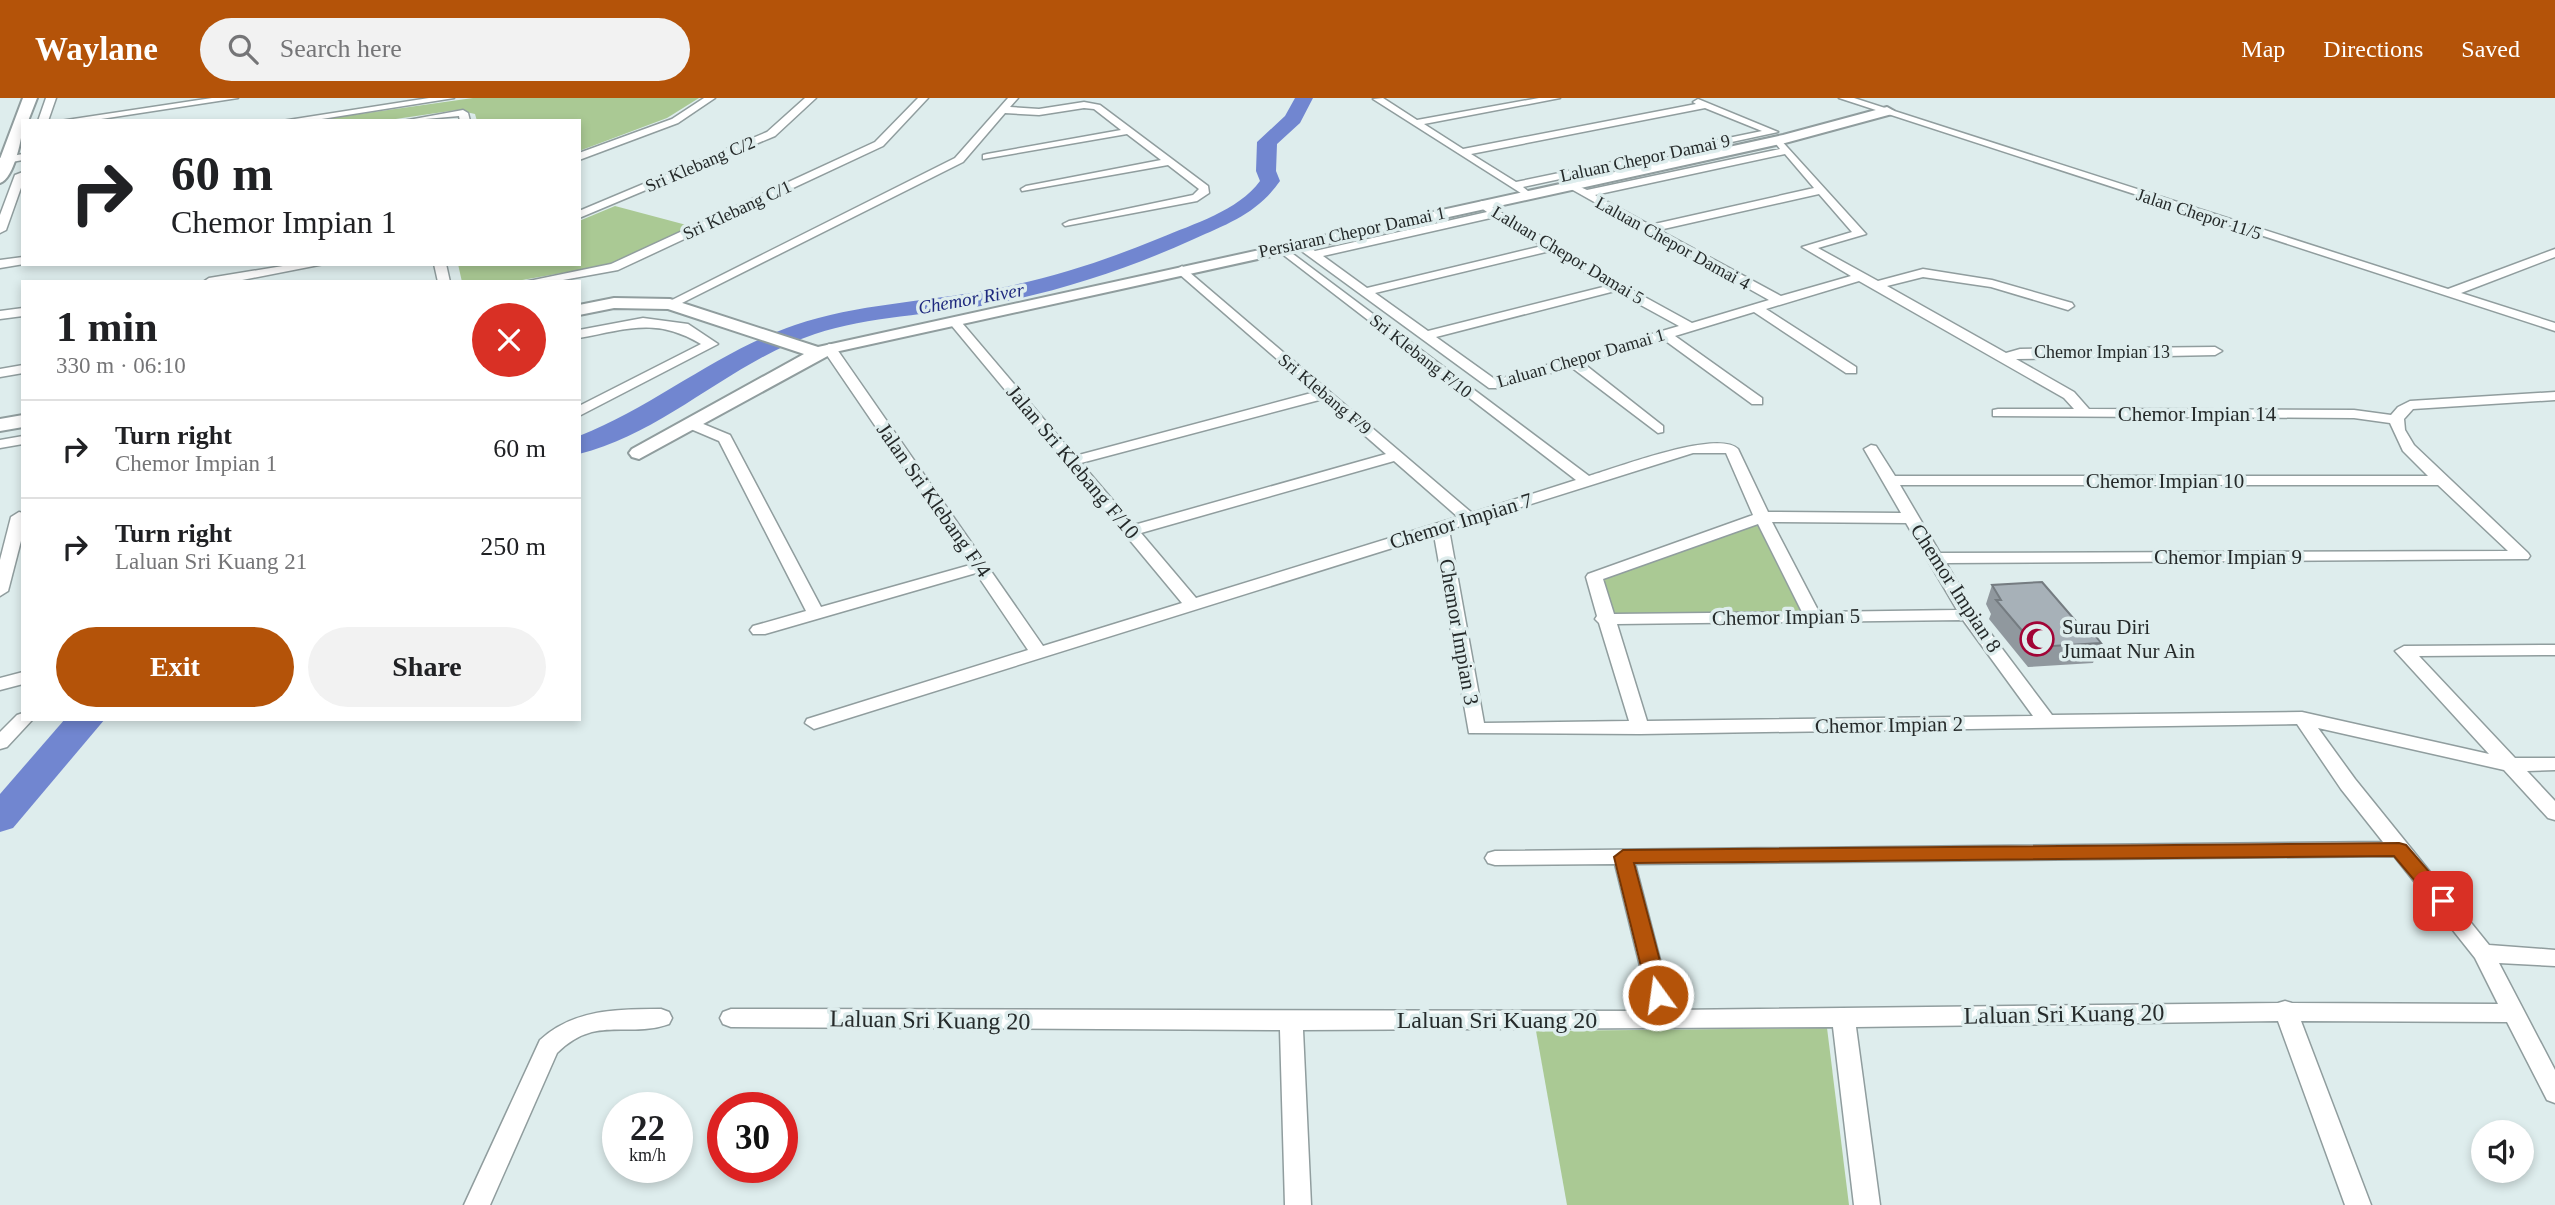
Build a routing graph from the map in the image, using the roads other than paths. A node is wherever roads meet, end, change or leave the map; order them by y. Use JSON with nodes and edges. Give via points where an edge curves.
{"nodes":[{"id":1,"x":30,"y":98,"type":"edge"},
{"id":2,"x":51,"y":98,"type":"edge"},
{"id":3,"x":233,"y":98,"type":"edge"},
{"id":4,"x":449,"y":98,"type":"edge"},
{"id":5,"x":710,"y":98,"type":"edge"},
{"id":6,"x":811,"y":98,"type":"edge"},
{"id":7,"x":923,"y":98,"type":"edge"},
{"id":8,"x":1013,"y":98,"type":"edge"},
{"id":9,"x":1380,"y":98,"type":"edge"},
{"id":10,"x":1555,"y":98,"type":"edge"},
{"id":11,"x":1688,"y":98,"type":"edge"},
{"id":12,"x":1844,"y":98,"type":"edge"},
{"id":13,"x":1708,"y":105,"type":"junction"},
{"id":14,"x":1003,"y":110,"type":"junction"},
{"id":15,"x":1886,"y":111,"type":"junction"},
{"id":16,"x":464,"y":117,"type":"edge"},
{"id":17,"x":21,"y":119,"type":"edge"},
{"id":18,"x":21,"y":119,"type":"edge"},
{"id":19,"x":44,"y":119,"type":"edge"},
{"id":20,"x":80,"y":119,"type":"edge"},
{"id":21,"x":301,"y":119,"type":"edge"},
{"id":22,"x":436,"y":119,"type":"edge"},
{"id":23,"x":1415,"y":123,"type":"junction"},
{"id":24,"x":1129,"y":131,"type":"junction"},
{"id":25,"x":1780,"y":140,"type":"junction"},
{"id":26,"x":1463,"y":152,"type":"junction"},
{"id":27,"x":581,"y":156,"type":"edge"},
{"id":28,"x":986,"y":157,"type":"dead end"},
{"id":29,"x":4,"y":160,"type":"edge"},
{"id":30,"x":1170,"y":162,"type":"junction"},
{"id":31,"x":21,"y":175,"type":"edge"},
{"id":32,"x":0,"y":179,"type":"edge"},
{"id":33,"x":1569,"y":185,"type":"junction"},
{"id":34,"x":1026,"y":189,"type":"dead end"},
{"id":35,"x":1521,"y":189,"type":"junction"},
{"id":36,"x":1820,"y":190,"type":"junction"},
{"id":37,"x":1584,"y":194,"type":"junction"},
{"id":38,"x":1482,"y":204,"type":"junction"},
{"id":39,"x":1498,"y":213,"type":"junction"},
{"id":40,"x":581,"y":214,"type":"edge"},
{"id":41,"x":21,"y":217,"type":"edge"},
{"id":42,"x":2,"y":224,"type":"edge"},
{"id":43,"x":1069,"y":224,"type":"dead end"},
{"id":44,"x":1647,"y":229,"type":"junction"},
{"id":45,"x":1552,"y":247,"type":"junction"},
{"id":46,"x":1298,"y":249,"type":"junction"},
{"id":47,"x":2555,"y":253,"type":"edge"},
{"id":48,"x":21,"y":261,"type":"edge"},
{"id":49,"x":0,"y":264,"type":"edge"},
{"id":50,"x":306,"y":266,"type":"edge"},
{"id":51,"x":1182,"y":270,"type":"junction"},
{"id":52,"x":1860,"y":277,"type":"junction"},
{"id":53,"x":221,"y":280,"type":"edge"},
{"id":54,"x":541,"y":280,"type":"edge"},
{"id":55,"x":1875,"y":286,"type":"junction"},
{"id":56,"x":1617,"y":287,"type":"junction"},
{"id":57,"x":1364,"y":292,"type":"junction"},
{"id":58,"x":2448,"y":293,"type":"junction"},
{"id":59,"x":1779,"y":300,"type":"junction"},
{"id":60,"x":670,"y":304,"type":"junction"},
{"id":61,"x":2068,"y":306,"type":"dead end"},
{"id":62,"x":1755,"y":307,"type":"junction"},
{"id":63,"x":581,"y":310,"type":"edge"},
{"id":64,"x":21,"y":312,"type":"edge"},
{"id":65,"x":642,"y":313,"type":"junction"},
{"id":66,"x":0,"y":315,"type":"edge"},
{"id":67,"x":581,"y":318,"type":"edge"},
{"id":68,"x":953,"y":320,"type":"junction"},
{"id":69,"x":1690,"y":327,"type":"junction"},
{"id":70,"x":2555,"y":327,"type":"edge"},
{"id":71,"x":581,"y":333,"type":"edge"},
{"id":72,"x":1664,"y":334,"type":"junction"},
{"id":73,"x":1423,"y":336,"type":"junction"},
{"id":74,"x":824,"y":351,"type":"junction"},
{"id":75,"x":2215,"y":351,"type":"dead end"},
{"id":76,"x":2005,"y":358,"type":"junction"},
{"id":77,"x":1573,"y":362,"type":"junction"},
{"id":78,"x":21,"y":369,"type":"edge"},
{"id":79,"x":1851,"y":370,"type":"dead end"},
{"id":80,"x":0,"y":373,"type":"edge"},
{"id":81,"x":1324,"y":394,"type":"junction"},
{"id":82,"x":2555,"y":396,"type":"edge"},
{"id":83,"x":1757,"y":401,"type":"dead end"},
{"id":84,"x":581,"y":411,"type":"edge"},
{"id":85,"x":21,"y":412,"type":"edge"},
{"id":86,"x":1998,"y":413,"type":"dead end"},
{"id":87,"x":2085,"y":413,"type":"junction"},
{"id":88,"x":0,"y":416,"type":"edge"},
{"id":89,"x":2395,"y":420,"type":"junction"},
{"id":90,"x":21,"y":421,"type":"edge"},
{"id":91,"x":691,"y":424,"type":"junction"},
{"id":92,"x":0,"y":425,"type":"edge"},
{"id":93,"x":1658,"y":429,"type":"dead end"},
{"id":94,"x":21,"y":440,"type":"edge"},
{"id":95,"x":0,"y":444,"type":"edge"},
{"id":96,"x":1871,"y":449,"type":"dead end"},
{"id":97,"x":639,"y":453,"type":"dead end"},
{"id":98,"x":1397,"y":455,"type":"junction"},
{"id":99,"x":1072,"y":461,"type":"junction"},
{"id":100,"x":2441,"y":480,"type":"junction"},
{"id":101,"x":1587,"y":481,"type":"junction"},
{"id":102,"x":1888,"y":481,"type":"junction"},
{"id":103,"x":21,"y":517,"type":"edge"},
{"id":104,"x":1762,"y":517,"type":"junction"},
{"id":105,"x":1910,"y":517,"type":"junction"},
{"id":106,"x":1469,"y":518,"type":"junction"},
{"id":107,"x":0,"y":521,"type":"edge"},
{"id":108,"x":1131,"y":531,"type":"junction"},
{"id":109,"x":1442,"y":534,"type":"dead end"},
{"id":110,"x":1934,"y":558,"type":"junction"},
{"id":111,"x":980,"y":567,"type":"junction"},
{"id":112,"x":0,"y":591,"type":"edge"},
{"id":113,"x":1193,"y":605,"type":"junction"},
{"id":114,"x":816,"y":614,"type":"junction"},
{"id":115,"x":1968,"y":615,"type":"junction"},
{"id":116,"x":1813,"y":617,"type":"junction"},
{"id":117,"x":1604,"y":619,"type":"junction"},
{"id":118,"x":759,"y":630,"type":"dead end"},
{"id":119,"x":2555,"y":650,"type":"edge"},
{"id":120,"x":1039,"y":653,"type":"junction"},
{"id":121,"x":21,"y":679,"type":"edge"},
{"id":122,"x":0,"y":684,"type":"edge"},
{"id":123,"x":2302,"y":718,"type":"junction"},
{"id":124,"x":22,"y":721,"type":"edge"},
{"id":125,"x":814,"y":723,"type":"dead end"},
{"id":126,"x":2048,"y":723,"type":"junction"},
{"id":127,"x":1476,"y":729,"type":"joint"},
{"id":128,"x":1640,"y":729,"type":"junction"},
{"id":129,"x":0,"y":743,"type":"edge"},
{"id":130,"x":2555,"y":764,"type":"edge"},
{"id":131,"x":2511,"y":765,"type":"junction"},
{"id":132,"x":2555,"y":813,"type":"edge"},
{"id":133,"x":2399,"y":849,"type":"junction"},
{"id":134,"x":1623,"y":857,"type":"junction"},
{"id":135,"x":1495,"y":858,"type":"dead end"},
{"id":136,"x":2483,"y":953,"type":"junction"},
{"id":137,"x":2555,"y":958,"type":"edge"},
{"id":138,"x":2285,"y":1010,"type":"junction"},
{"id":139,"x":2515,"y":1013,"type":"junction"},
{"id":140,"x":662,"y":1018,"type":"dead end"},
{"id":141,"x":731,"y":1018,"type":"dead end"},
{"id":142,"x":1664,"y":1018,"type":"junction"},
{"id":143,"x":1843,"y":1018,"type":"junction"},
{"id":144,"x":1291,"y":1021,"type":"junction"},
{"id":145,"x":2555,"y":1093,"type":"edge"},
{"id":146,"x":477,"y":1205,"type":"edge"},
{"id":147,"x":1298,"y":1205,"type":"edge"},
{"id":148,"x":1867,"y":1205,"type":"edge"},
{"id":149,"x":2358,"y":1205,"type":"edge"}],
"edges":[{"from":1,"to":17,"type":"street"},
{"from":2,"to":19,"type":"street"},
{"from":3,"to":20,"type":"street"},
{"from":4,"to":21,"type":"street"},
{"from":5,"to":27,"type":"street","via":[[675,121]]},
{"from":6,"to":40,"type":"street","name":"Sri Klebang C/2","via":[[771,134]]},
{"from":7,"to":54,"type":"street","name":"Sri Klebang C/1","via":[[879,144],[614,267]]},
{"from":8,"to":14,"type":"street"},
{"from":9,"to":23,"type":"street"},
{"from":10,"to":23,"type":"street"},
{"from":11,"to":13,"type":"street"},
{"from":12,"to":15,"type":"street","name":"Jalan Chepor 11/5"},
{"from":13,"to":25,"type":"street"},
{"from":13,"to":26,"type":"street"},
{"from":14,"to":24,"type":"street","via":[[1040,112],[1092,105]]},
{"from":14,"to":60,"type":"street","via":[[959,160]]},
{"from":15,"to":25,"type":"street","name":"Persiaran Chepor Damai 1"},
{"from":15,"to":58,"type":"street","name":"Jalan Chepor 11/5"},
{"from":16,"to":22,"type":"street"},
{"from":18,"to":29,"type":"street"},
{"from":23,"to":26,"type":"street"},
{"from":24,"to":28,"type":"street"},
{"from":24,"to":30,"type":"street"},
{"from":25,"to":33,"type":"street","name":"Persiaran Chepor Damai 1"},
{"from":25,"to":35,"type":"street","name":"Laluan Chepor Damai 9"},
{"from":25,"to":36,"type":"street"},
{"from":25,"to":37,"type":"street"},
{"from":26,"to":35,"type":"street"},
{"from":29,"to":32,"type":"street"},
{"from":30,"to":34,"type":"street"},
{"from":30,"to":43,"type":"street","via":[[1204,188],[1204,193]]},
{"from":31,"to":42,"type":"street"},
{"from":33,"to":35,"type":"street","name":"Persiaran Chepor Damai 1"},
{"from":33,"to":37,"type":"street","name":"Laluan Chepor Damai 4"},
{"from":35,"to":38,"type":"street","name":"Persiaran Chepor Damai 1"},
{"from":36,"to":44,"type":"street"},
{"from":36,"to":52,"type":"street","via":[[1860,234],[1808,247]]},
{"from":37,"to":44,"type":"street","name":"Laluan Chepor Damai 4"},
{"from":38,"to":39,"type":"street","name":"Laluan Chepor Damai 5"},
{"from":38,"to":46,"type":"street","name":"Persiaran Chepor Damai 1"},
{"from":39,"to":45,"type":"street","name":"Laluan Chepor Damai 5"},
{"from":39,"to":46,"type":"street"},
{"from":41,"to":42,"type":"street"},
{"from":44,"to":59,"type":"street","name":"Laluan Chepor Damai 4"},
{"from":45,"to":56,"type":"street","name":"Laluan Chepor Damai 5"},
{"from":45,"to":57,"type":"street"},
{"from":46,"to":51,"type":"street","name":"Persiaran Chepor Damai 1"},
{"from":46,"to":57,"type":"street","name":"Laluan Chepor Damai 1"},
{"from":46,"to":101,"type":"street","name":"Sri Klebang F/10"},
{"from":47,"to":58,"type":"street"},
{"from":48,"to":49,"type":"street"},
{"from":50,"to":53,"type":"street"},
{"from":51,"to":68,"type":"street","name":"Persiaran Chepor Damai 1"},
{"from":51,"to":81,"type":"street","name":"Sri Klebang F/9"},
{"from":52,"to":55,"type":"street"},
{"from":52,"to":59,"type":"street","name":"Laluan Chepor Damai 1"},
{"from":55,"to":61,"type":"street","via":[[1923,273],[1992,284]]},
{"from":55,"to":76,"type":"street"},
{"from":56,"to":69,"type":"street","name":"Laluan Chepor Damai 5"},
{"from":56,"to":73,"type":"street"},
{"from":57,"to":73,"type":"street","name":"Laluan Chepor Damai 1"},
{"from":58,"to":70,"type":"street","name":"Jalan Chepor 11/5"},
{"from":59,"to":62,"type":"street","name":"Laluan Chepor Damai 1"},
{"from":60,"to":65,"type":"street"},
{"from":60,"to":74,"type":"street"},
{"from":62,"to":69,"type":"street","name":"Laluan Chepor Damai 1"},
{"from":62,"to":79,"type":"street"},
{"from":63,"to":65,"type":"street","via":[[614,303]]},
{"from":64,"to":66,"type":"street"},
{"from":65,"to":67,"type":"street"},
{"from":65,"to":71,"type":"street"},
{"from":65,"to":84,"type":"street","via":[[683,327],[711,344]]},
{"from":68,"to":74,"type":"street","name":"Persiaran Chepor Damai 1"},
{"from":68,"to":99,"type":"street","name":"Jalan Sri Klebang F/10"},
{"from":69,"to":72,"type":"street","name":"Laluan Chepor Damai 1"},
{"from":72,"to":77,"type":"street","name":"Laluan Chepor Damai 1"},
{"from":72,"to":83,"type":"street"},
{"from":73,"to":77,"type":"street","name":"Laluan Chepor Damai 1","via":[[1489,385]]},
{"from":74,"to":91,"type":"street","name":"Persiaran Chepor Damai 1"},
{"from":74,"to":111,"type":"street","name":"Jalan Sri Klebang F/4"},
{"from":75,"to":76,"type":"street","name":"Chemor Impian 13","via":[[2020,353]]},
{"from":76,"to":87,"type":"street","name":"Chemor Impian 13","via":[[2069,395]]},
{"from":77,"to":93,"type":"street"},
{"from":78,"to":80,"type":"street"},
{"from":81,"to":98,"type":"street","name":"Sri Klebang F/9"},
{"from":81,"to":99,"type":"street"},
{"from":82,"to":89,"type":"street","via":[[2410,405],[2399,411]]},
{"from":85,"to":88,"type":"street"},
{"from":86,"to":87,"type":"street","name":"Chemor Impian 14"},
{"from":87,"to":89,"type":"street","name":"Chemor Impian 14","via":[[2354,414]]},
{"from":89,"to":100,"type":"street","via":[[2408,448]]},
{"from":90,"to":92,"type":"street"},
{"from":91,"to":97,"type":"street","name":"Persiaran Chepor Damai 1"},
{"from":91,"to":114,"type":"street","via":[[725,438]]},
{"from":94,"to":95,"type":"street"},
{"from":96,"to":102,"type":"street","name":"Chemor Impian 8"},
{"from":98,"to":106,"type":"street","name":"Sri Klebang F/9"},
{"from":98,"to":108,"type":"street"},
{"from":99,"to":108,"type":"street","name":"Jalan Sri Klebang F/10"},
{"from":100,"to":102,"type":"street","name":"Chemor Impian 10"},
{"from":100,"to":110,"type":"street","name":"Chemor Impian 9","via":[[2522,556]]},
{"from":101,"to":104,"type":"street","name":"Chemor Impian 7","via":[[1692,449],[1731,449]]},
{"from":101,"to":106,"type":"street","name":"Chemor Impian 7"},
{"from":102,"to":105,"type":"street","name":"Chemor Impian 8"},
{"from":103,"to":107,"type":"street"},
{"from":103,"to":112,"type":"street"},
{"from":104,"to":105,"type":"street"},
{"from":104,"to":116,"type":"street"},
{"from":104,"to":117,"type":"street","via":[[1594,577]]},
{"from":105,"to":110,"type":"street","name":"Chemor Impian 8"},
{"from":106,"to":113,"type":"street","name":"Chemor Impian 7"},
{"from":108,"to":113,"type":"street","name":"Jalan Sri Klebang F/10"},
{"from":109,"to":127,"type":"street","name":"Chemor Impian 3"},
{"from":110,"to":115,"type":"street","name":"Chemor Impian 8"},
{"from":111,"to":114,"type":"street"},
{"from":111,"to":120,"type":"street","name":"Jalan Sri Klebang F/4"},
{"from":113,"to":120,"type":"street","name":"Chemor Impian 7"},
{"from":114,"to":118,"type":"street"},
{"from":115,"to":116,"type":"street","name":"Chemor Impian 5"},
{"from":115,"to":126,"type":"street","name":"Chemor Impian 8"},
{"from":116,"to":117,"type":"street","name":"Chemor Impian 5"},
{"from":117,"to":128,"type":"street"},
{"from":119,"to":131,"type":"street","via":[[2404,650]]},
{"from":120,"to":125,"type":"street","name":"Chemor Impian 7"},
{"from":121,"to":122,"type":"street"},
{"from":123,"to":126,"type":"street","name":"Chemor Impian 2"},
{"from":123,"to":131,"type":"street","name":"Chemor Impian 2"},
{"from":123,"to":133,"type":"street"},
{"from":124,"to":129,"type":"street"},
{"from":126,"to":128,"type":"street","name":"Chemor Impian 2"},
{"from":127,"to":128,"type":"street","name":"Chemor Impian 2"},
{"from":130,"to":131,"type":"street","name":"Chemor Impian 2"},
{"from":131,"to":132,"type":"street"},
{"from":133,"to":134,"type":"street"},
{"from":133,"to":136,"type":"street"},
{"from":134,"to":135,"type":"street"},
{"from":134,"to":142,"type":"street"},
{"from":136,"to":137,"type":"street"},
{"from":136,"to":139,"type":"street"},
{"from":138,"to":139,"type":"street","name":"Laluan Sri Kuang 20"},
{"from":138,"to":143,"type":"street","name":"Laluan Sri Kuang 20"},
{"from":138,"to":149,"type":"street"},
{"from":139,"to":145,"type":"street"},
{"from":140,"to":146,"type":"street","via":[[596,1019],[554,1040]]},
{"from":141,"to":144,"type":"street","name":"Laluan Sri Kuang 20"},
{"from":142,"to":143,"type":"street","name":"Laluan Sri Kuang 20"},
{"from":142,"to":144,"type":"street","name":"Laluan Sri Kuang 20"},
{"from":143,"to":148,"type":"street"},
{"from":144,"to":147,"type":"street"}]}
